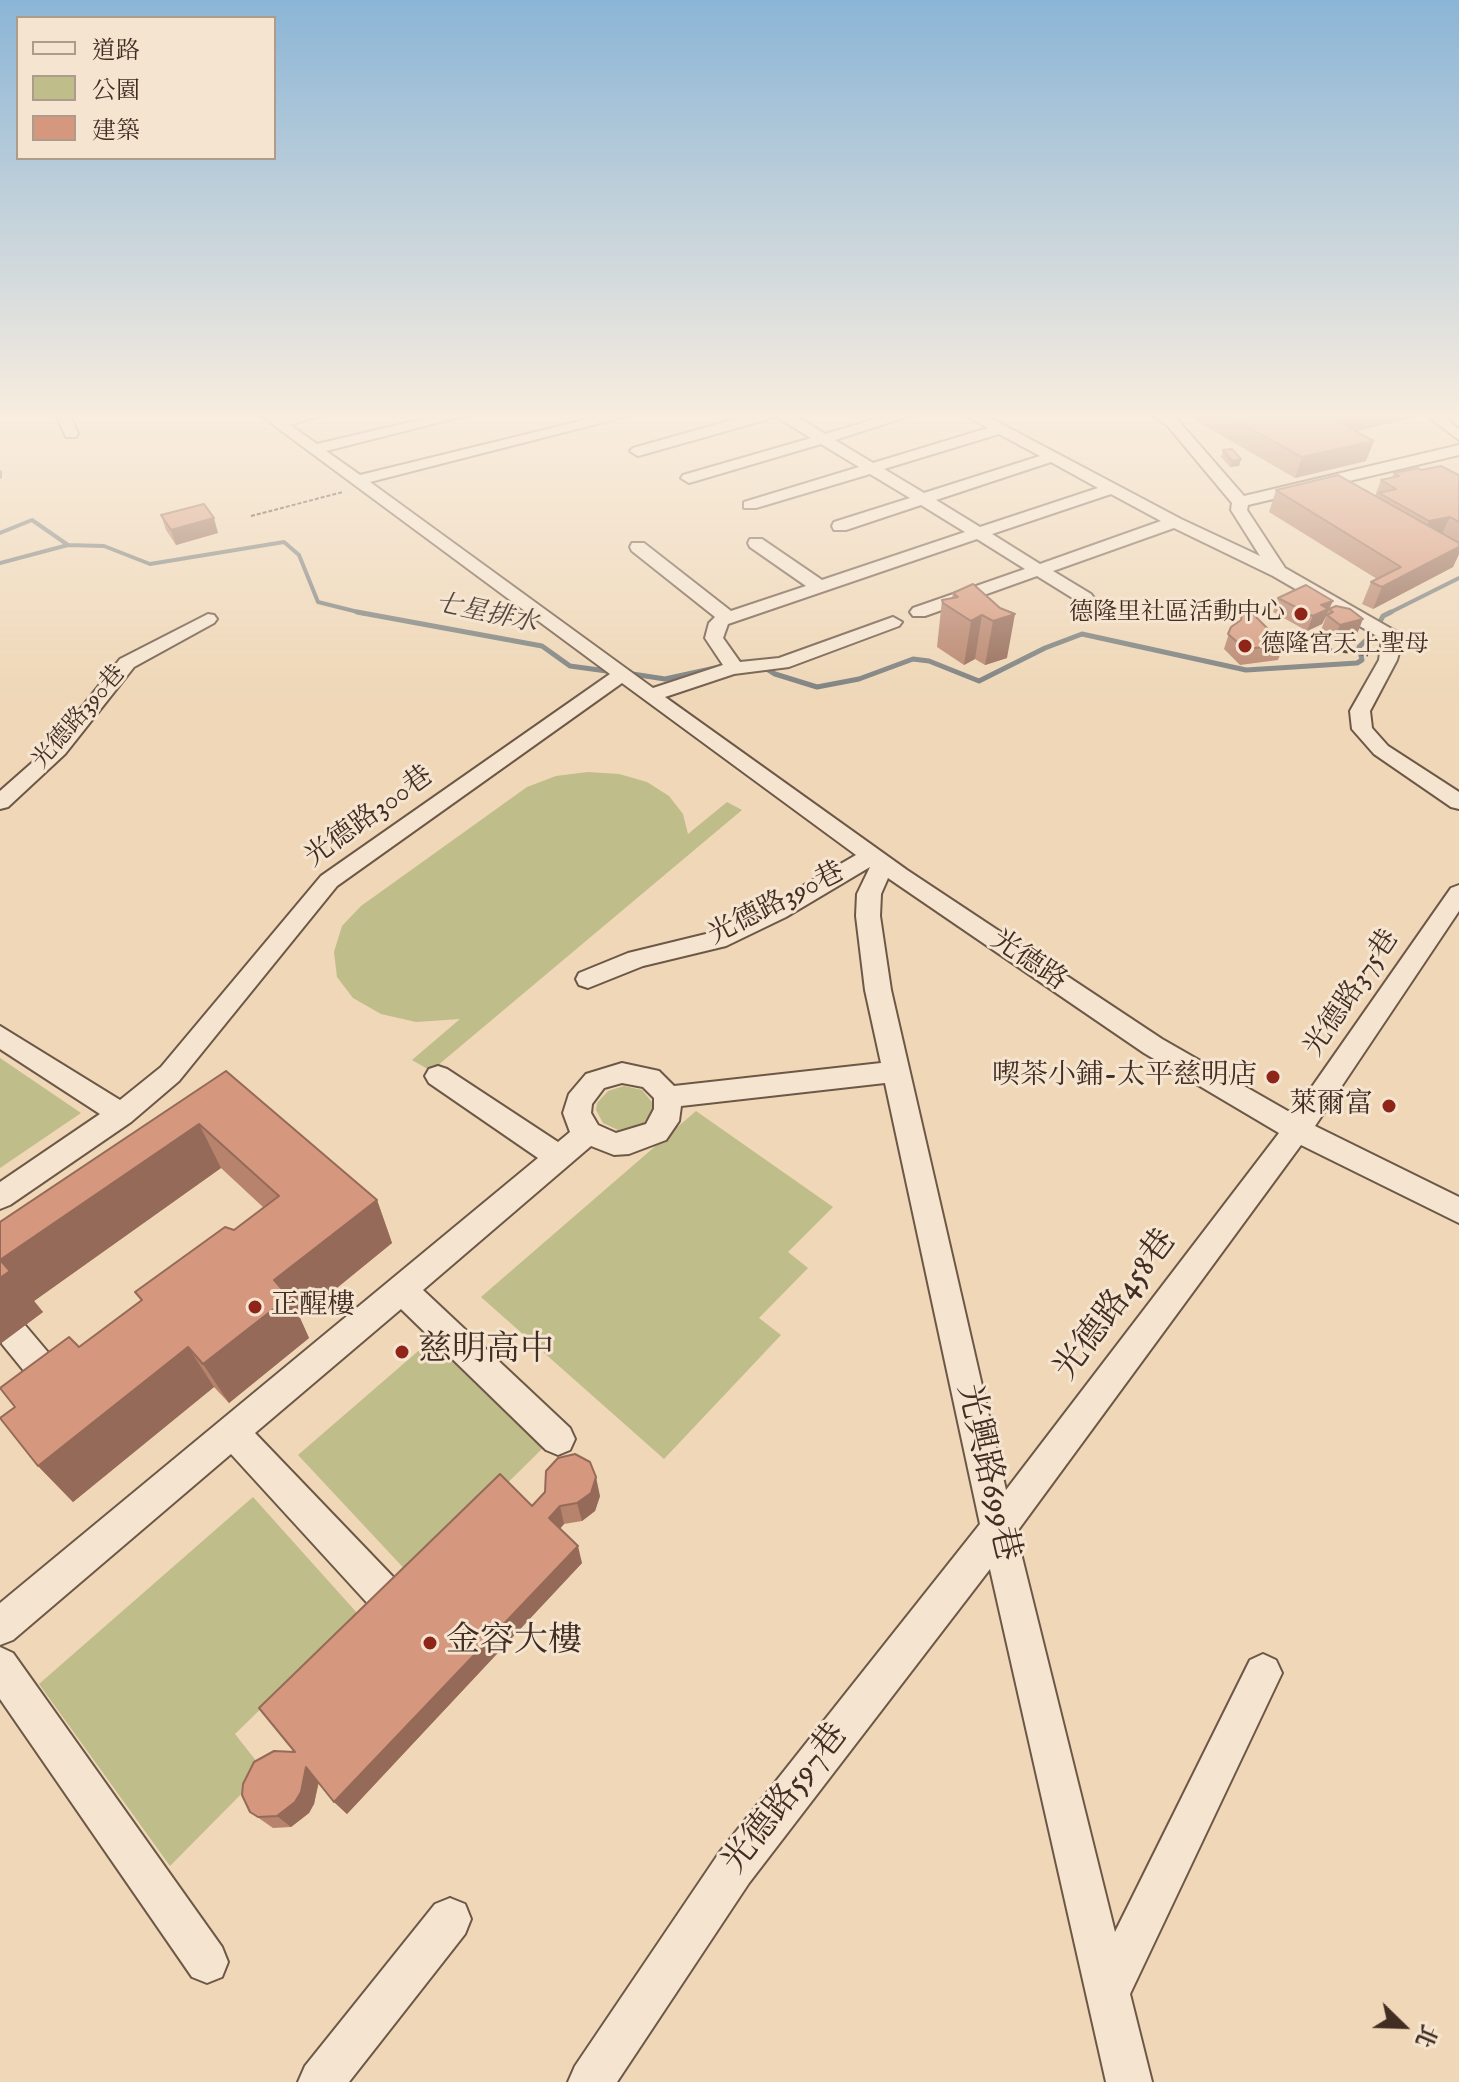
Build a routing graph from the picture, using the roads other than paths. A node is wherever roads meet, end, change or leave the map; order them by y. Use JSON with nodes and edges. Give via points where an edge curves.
{"nodes":[{"id":1,"x":396,"y":509,"type":"edge"},
{"id":2,"x":894,"y":509,"type":"edge"},
{"id":3,"x":939,"y":509,"type":"edge"},
{"id":4,"x":1050,"y":509,"type":"edge"},
{"id":5,"x":1152,"y":509,"type":"edge"},
{"id":6,"x":1239,"y":509,"type":"edge"},
{"id":7,"x":1175,"y":522,"type":"junction"},
{"id":8,"x":840,"y":526,"type":"dead end"},
{"id":9,"x":979,"y":533,"type":"junction"},
{"id":10,"x":756,"y":543,"type":"dead end"},
{"id":11,"x":638,"y":547,"type":"dead end"},
{"id":12,"x":1039,"y":569,"type":"junction"},
{"id":13,"x":1279,"y":572,"type":"junction"},
{"id":14,"x":820,"y":587,"type":"junction"},
{"id":15,"x":1085,"y":598,"type":"dead end"},
{"id":16,"x":919,"y":612,"type":"dead end"},
{"id":17,"x":728,"y":618,"type":"junction"},
{"id":18,"x":208,"y":619,"type":"dead end"},
{"id":19,"x":893,"y":622,"type":"dead end"},
{"id":20,"x":739,"y":663,"type":"junction"},
{"id":21,"x":614,"y":668,"type":"junction"},
{"id":22,"x":652,"y":695,"type":"junction"},
{"id":23,"x":0,"y":802,"type":"edge"},
{"id":24,"x":1459,"y":802,"type":"edge"},
{"id":25,"x":878,"y":860,"type":"junction"},
{"id":26,"x":1459,"y":893,"type":"edge"},
{"id":27,"x":588,"y":979,"type":"dead end"},
{"id":28,"x":0,"y":1036,"type":"edge"},
{"id":29,"x":895,"y":1072,"type":"junction"},
{"id":30,"x":438,"y":1076,"type":"dead end"},
{"id":31,"x":667,"y":1097,"type":"junction"},
{"id":32,"x":121,"y":1114,"type":"junction"},
{"id":33,"x":1297,"y":1130,"type":"junction"},
{"id":34,"x":588,"y":1133,"type":"junction"},
{"id":35,"x":559,"y":1158,"type":"junction"},
{"id":36,"x":0,"y":1197,"type":"edge"},
{"id":37,"x":1459,"y":1211,"type":"edge"},
{"id":38,"x":402,"y":1290,"type":"junction"},
{"id":39,"x":13,"y":1334,"type":"dead end"},
{"id":40,"x":69,"y":1401,"type":"edge"},
{"id":41,"x":232,"y":1432,"type":"junction"},
{"id":42,"x":558,"y":1439,"type":"dead end"},
{"id":43,"x":998,"y":1529,"type":"junction"},
{"id":44,"x":383,"y":1593,"type":"edge"},
{"id":45,"x":0,"y":1627,"type":"edge"},
{"id":46,"x":0,"y":1666,"type":"edge"},
{"id":47,"x":1263,"y":1673,"type":"dead end"},
{"id":48,"x":450,"y":1919,"type":"dead end"},
{"id":49,"x":207,"y":1962,"type":"dead end"},
{"id":50,"x":1107,"y":1994,"type":"junction"},
{"id":51,"x":321,"y":2082,"type":"edge"},
{"id":52,"x":591,"y":2082,"type":"edge"},
{"id":53,"x":1129,"y":2082,"type":"edge"}],
"edges":[{"from":1,"to":21,"type":"street","name":"光德路"},
{"from":2,"to":8,"type":"street"},
{"from":3,"to":9,"type":"street"},
{"from":4,"to":9,"type":"street"},
{"from":5,"to":7,"type":"street"},
{"from":6,"to":13,"type":"street"},
{"from":7,"to":12,"type":"street"},
{"from":7,"to":13,"type":"street"},
{"from":9,"to":12,"type":"street"},
{"from":9,"to":14,"type":"street"},
{"from":10,"to":14,"type":"street"},
{"from":11,"to":17,"type":"street"},
{"from":12,"to":15,"type":"street"},
{"from":12,"to":16,"type":"street"},
{"from":13,"to":24,"type":"street","via":[[1393,642],[1364,698],[1362,729],[1381,750]]},
{"from":14,"to":17,"type":"street"},
{"from":17,"to":20,"type":"street","via":[[718,623],[714,638]]},
{"from":18,"to":23,"type":"street","name":"光德路390巷","via":[[127,663],[58,750]]},
{"from":19,"to":20,"type":"street","via":[[782,663]]},
{"from":20,"to":22,"type":"street"},
{"from":21,"to":22,"type":"street","name":"光德路"},
{"from":21,"to":32,"type":"street","name":"光德路300巷","via":[[329,881],[170,1074]]},
{"from":22,"to":25,"type":"street","name":"光德路"},
{"from":25,"to":27,"type":"street","name":"光德路390巷","via":[[717,940],[637,959]]},
{"from":25,"to":29,"type":"street","name":"光興路699巷","via":[[868,916]]},
{"from":25,"to":33,"type":"street","name":"光德路","via":[[1153,1046]]},
{"from":26,"to":33,"type":"street","name":"光德路375巷"},
{"from":28,"to":32,"type":"street"},
{"from":29,"to":31,"type":"street"},
{"from":29,"to":43,"type":"street","name":"光興路699巷"},
{"from":30,"to":35,"type":"street"},
{"from":31,"to":34,"type":"street","via":[[665,1121],[644,1139],[614,1144]]},
{"from":31,"to":34,"type":"street","via":[[650,1078],[636,1074],[595,1081],[579,1101],[580,1124]]},
{"from":32,"to":36,"type":"street","name":"光德路300巷"},
{"from":33,"to":37,"type":"street","name":"光德路"},
{"from":33,"to":43,"type":"street","name":"光德路458巷"},
{"from":34,"to":35,"type":"street"},
{"from":35,"to":38,"type":"street"},
{"from":38,"to":41,"type":"street"},
{"from":38,"to":42,"type":"street"},
{"from":39,"to":40,"type":"street"},
{"from":41,"to":44,"type":"street"},
{"from":41,"to":45,"type":"street"},
{"from":43,"to":50,"type":"street","name":"光興路699巷"},
{"from":43,"to":52,"type":"street","name":"光德路597巷","via":[[734,1868]]},
{"from":46,"to":49,"type":"street"},
{"from":47,"to":50,"type":"street"},
{"from":48,"to":51,"type":"street"},
{"from":50,"to":53,"type":"street","name":"光興路699巷"}]}
